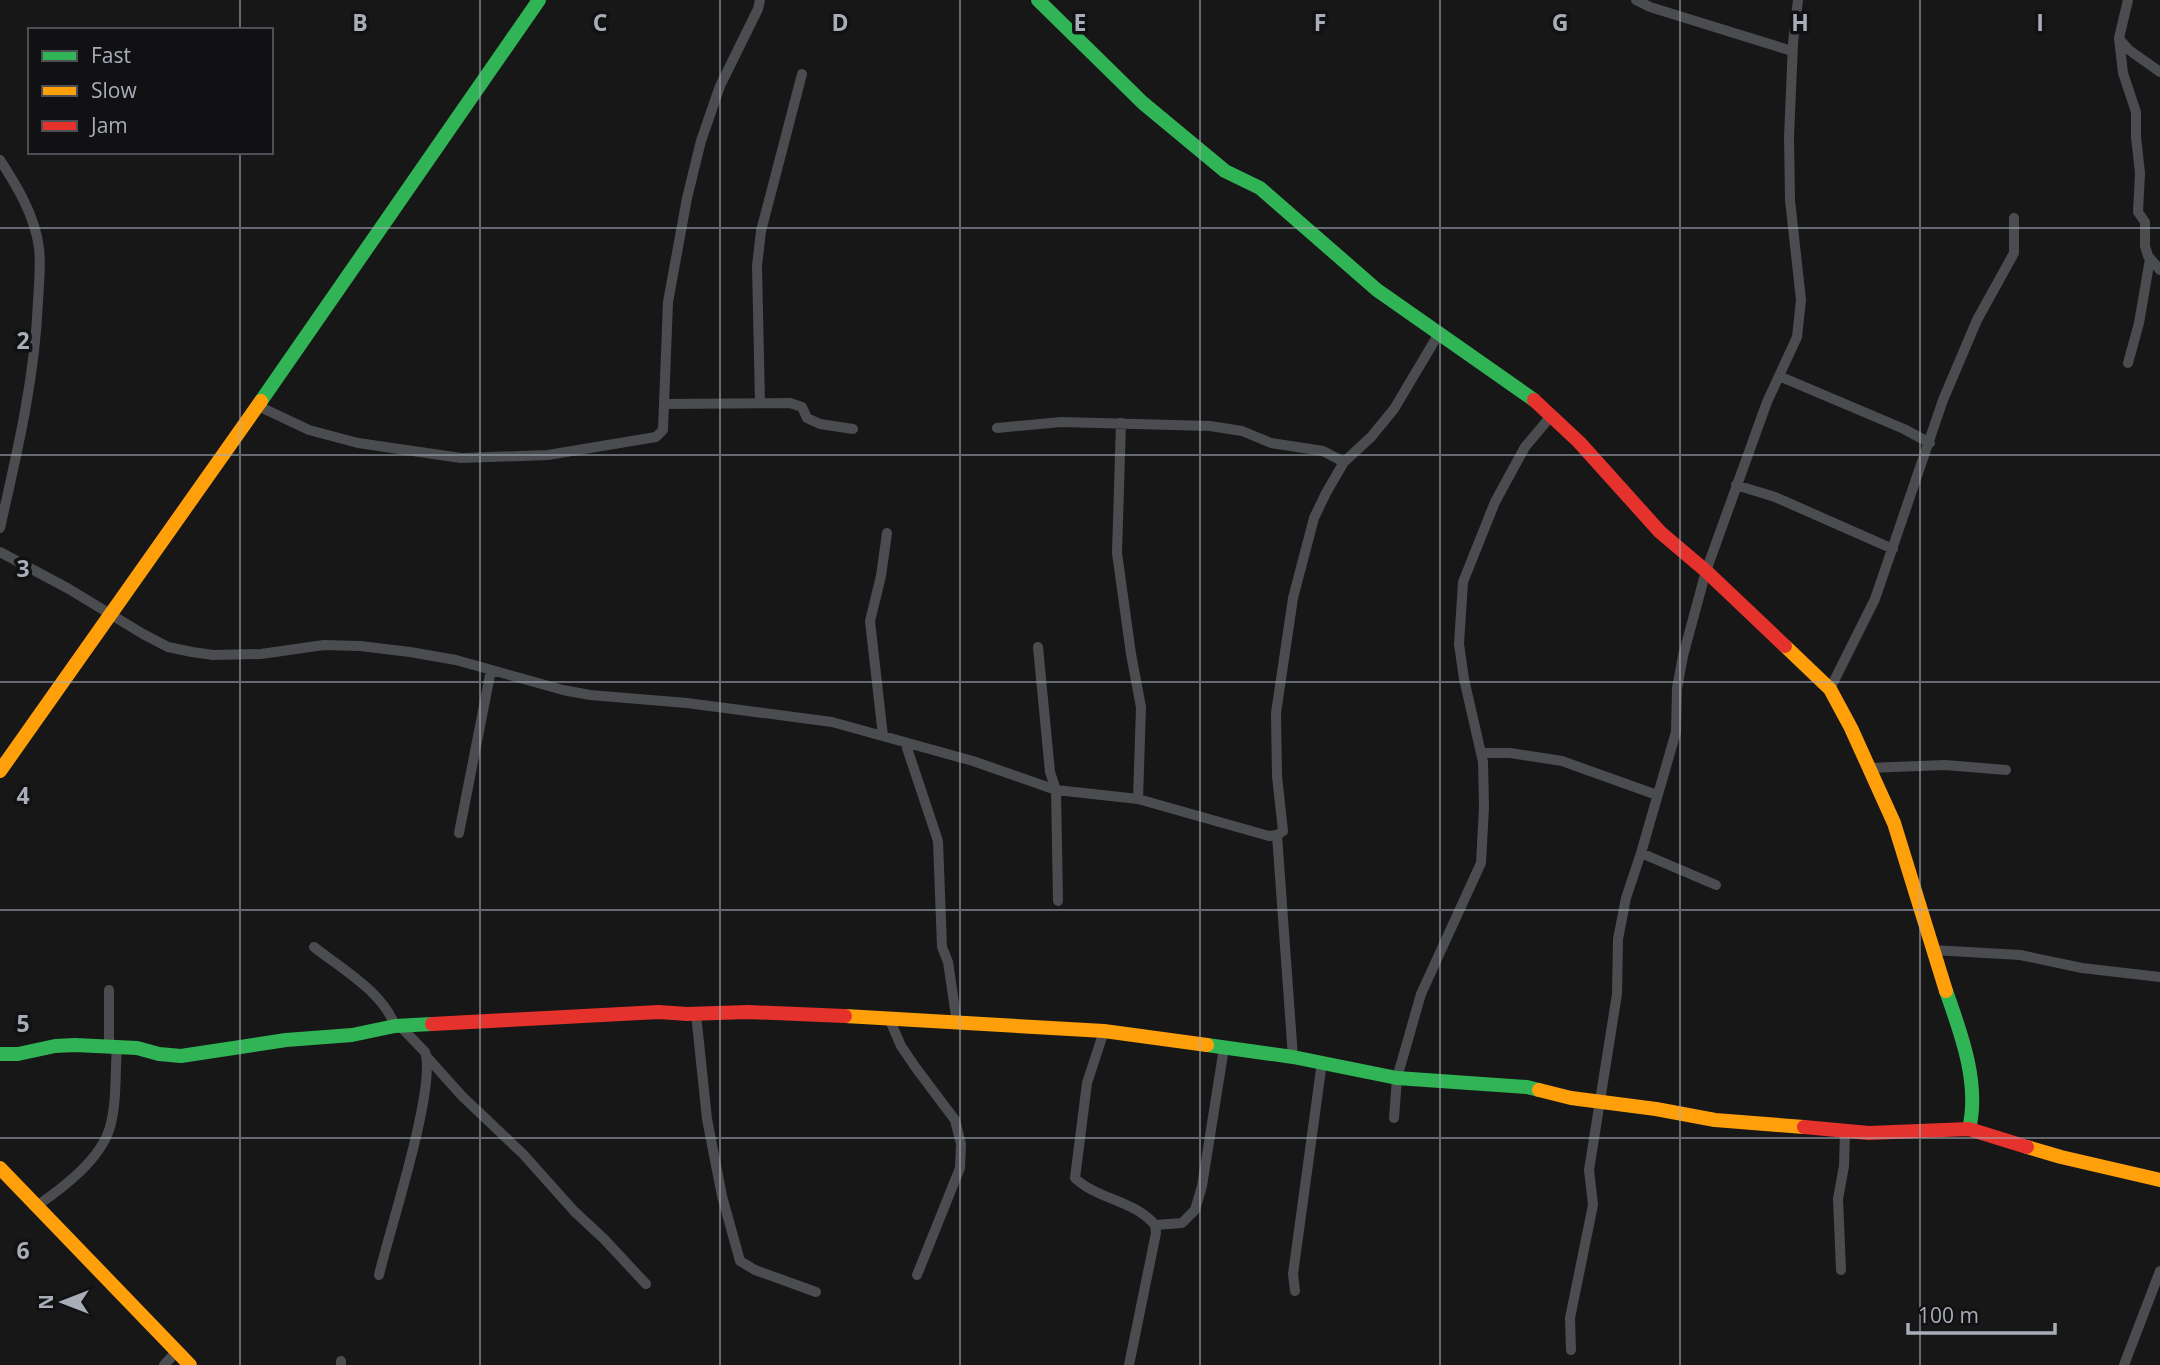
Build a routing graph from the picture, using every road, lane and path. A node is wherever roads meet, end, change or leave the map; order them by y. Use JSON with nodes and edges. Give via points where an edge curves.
{"nodes":[{"id":1,"x":539,"y":0,"type":"edge"},
{"id":2,"x":760,"y":0,"type":"edge"},
{"id":3,"x":1038,"y":0,"type":"edge"},
{"id":4,"x":1636,"y":0,"type":"edge"},
{"id":5,"x":1798,"y":0,"type":"edge"},
{"id":6,"x":2128,"y":0,"type":"edge"},
{"id":7,"x":2119,"y":38,"type":"junction"},
{"id":8,"x":1793,"y":51,"type":"junction"},
{"id":9,"x":2160,"y":72,"type":"edge"},
{"id":10,"x":802,"y":74,"type":"dead end"},
{"id":11,"x":0,"y":160,"type":"edge"},
{"id":12,"x":2014,"y":218,"type":"dead end"},
{"id":13,"x":2150,"y":259,"type":"junction"},
{"id":14,"x":2160,"y":270,"type":"edge"},
{"id":15,"x":1438,"y":335,"type":"junction"},
{"id":16,"x":2128,"y":363,"type":"dead end"},
{"id":17,"x":1780,"y":376,"type":"junction"},
{"id":18,"x":760,"y":403,"type":"junction"},
{"id":19,"x":664,"y":404,"type":"junction"},
{"id":20,"x":256,"y":405,"type":"junction"},
{"id":21,"x":1551,"y":416,"type":"junction"},
{"id":22,"x":1121,"y":423,"type":"junction"},
{"id":23,"x":997,"y":428,"type":"dead end"},
{"id":24,"x":853,"y":429,"type":"dead end"},
{"id":25,"x":1930,"y":443,"type":"junction"},
{"id":26,"x":1344,"y":462,"type":"junction"},
{"id":27,"x":1736,"y":485,"type":"junction"},
{"id":28,"x":3,"y":497,"type":"edge"},
{"id":29,"x":0,"y":527,"type":"edge"},
{"id":30,"x":887,"y":533,"type":"dead end"},
{"id":31,"x":1893,"y":549,"type":"junction"},
{"id":32,"x":0,"y":552,"type":"edge"},
{"id":33,"x":1706,"y":571,"type":"junction"},
{"id":34,"x":111,"y":616,"type":"junction"},
{"id":35,"x":1038,"y":647,"type":"dead end"},
{"id":36,"x":491,"y":670,"type":"junction"},
{"id":37,"x":1830,"y":689,"type":"junction"},
{"id":38,"x":883,"y":736,"type":"junction"},
{"id":39,"x":905,"y":742,"type":"junction"},
{"id":40,"x":1481,"y":753,"type":"junction"},
{"id":41,"x":1868,"y":768,"type":"junction"},
{"id":42,"x":2006,"y":770,"type":"dead end"},
{"id":43,"x":0,"y":771,"type":"edge"},
{"id":44,"x":1056,"y":790,"type":"junction"},
{"id":45,"x":1657,"y":795,"type":"junction"},
{"id":46,"x":1138,"y":799,"type":"junction"},
{"id":47,"x":459,"y":832,"type":"dead end"},
{"id":48,"x":1277,"y":835,"type":"junction"},
{"id":49,"x":1642,"y":853,"type":"junction"},
{"id":50,"x":1716,"y":885,"type":"dead end"},
{"id":51,"x":1058,"y":901,"type":"dead end"},
{"id":52,"x":314,"y":947,"type":"dead end"},
{"id":53,"x":1932,"y":950,"type":"junction"},
{"id":54,"x":2160,"y":977,"type":"edge"},
{"id":55,"x":109,"y":990,"type":"dead end"},
{"id":56,"x":696,"y":1014,"type":"junction"},
{"id":57,"x":889,"y":1018,"type":"junction"},
{"id":58,"x":957,"y":1023,"type":"junction"},
{"id":59,"x":398,"y":1026,"type":"junction"},
{"id":60,"x":1104,"y":1031,"type":"junction"},
{"id":61,"x":113,"y":1046,"type":"junction"},
{"id":62,"x":1224,"y":1048,"type":"junction"},
{"id":63,"x":0,"y":1054,"type":"edge"},
{"id":64,"x":427,"y":1057,"type":"junction"},
{"id":65,"x":1293,"y":1057,"type":"junction"},
{"id":66,"x":1322,"y":1062,"type":"junction"},
{"id":67,"x":1397,"y":1078,"type":"junction"},
{"id":68,"x":1600,"y":1101,"type":"junction"},
{"id":69,"x":1394,"y":1118,"type":"dead end"},
{"id":70,"x":1969,"y":1129,"type":"junction"},
{"id":71,"x":1845,"y":1131,"type":"junction"},
{"id":72,"x":0,"y":1168,"type":"edge"},
{"id":73,"x":2160,"y":1180,"type":"edge"},
{"id":74,"x":38,"y":1205,"type":"junction"},
{"id":75,"x":1155,"y":1225,"type":"junction"},
{"id":76,"x":1841,"y":1270,"type":"dead end"},
{"id":77,"x":2160,"y":1271,"type":"edge"},
{"id":78,"x":379,"y":1275,"type":"dead end"},
{"id":79,"x":917,"y":1275,"type":"dead end"},
{"id":80,"x":646,"y":1284,"type":"dead end"},
{"id":81,"x":1295,"y":1291,"type":"dead end"},
{"id":82,"x":817,"y":1292,"type":"dead end"},
{"id":83,"x":1571,"y":1349,"type":"dead end"},
{"id":84,"x":177,"y":1352,"type":"junction"},
{"id":85,"x":164,"y":1365,"type":"edge"},
{"id":86,"x":190,"y":1365,"type":"edge"},
{"id":87,"x":1129,"y":1365,"type":"edge"},
{"id":88,"x":2124,"y":1365,"type":"edge"}],
"edges":[{"from":1,"to":20,"type":"street"},
{"from":2,"to":19,"type":"street","via":[[720,86],[698,153],[668,302]]},
{"from":3,"to":15,"type":"street","via":[[1143,103],[1225,171],[1260,188],[1377,290]]},
{"from":4,"to":8,"type":"street"},
{"from":5,"to":8,"type":"street"},
{"from":6,"to":7,"type":"street"},
{"from":7,"to":9,"type":"street"},
{"from":7,"to":13,"type":"street","via":[[2123,73],[2136,112],[2138,212],[2145,222]]},
{"from":8,"to":17,"type":"street","via":[[1789,179],[1801,311],[1797,337]]},
{"from":10,"to":18,"type":"street","via":[[758,254]]},
{"from":11,"to":28,"type":"street","via":[[29,212],[38,247],[36,343],[18,447]]},
{"from":12,"to":25,"type":"street","via":[[2014,253],[1973,331]]},
{"from":13,"to":14,"type":"street"},
{"from":13,"to":16,"type":"street"},
{"from":15,"to":21,"type":"street","via":[[1527,393]]},
{"from":15,"to":26,"type":"street","via":[[1394,409]]},
{"from":17,"to":25,"type":"street"},
{"from":17,"to":27,"type":"street"},
{"from":18,"to":19,"type":"street"},
{"from":18,"to":24,"type":"street","via":[[790,403],[802,407],[807,418],[820,424]]},
{"from":19,"to":20,"type":"street","via":[[663,430],[656,437],[548,455],[461,458],[358,443],[309,430]]},
{"from":20,"to":34,"type":"street"},
{"from":21,"to":33,"type":"street","via":[[1660,532]]},
{"from":21,"to":40,"type":"street","via":[[1525,447],[1495,502],[1462,582],[1460,644]]},
{"from":22,"to":23,"type":"street"},
{"from":22,"to":26,"type":"street","via":[[1242,431],[1271,443],[1323,451]]},
{"from":22,"to":46,"type":"street","via":[[1117,553],[1141,707]]},
{"from":25,"to":31,"type":"street"},
{"from":26,"to":48,"type":"street","via":[[1314,518],[1293,598],[1276,713],[1283,831]]},
{"from":27,"to":31,"type":"street","via":[[1775,497]]},
{"from":27,"to":33,"type":"street"},
{"from":28,"to":29,"type":"street"},
{"from":30,"to":38,"type":"street","via":[[870,621]]},
{"from":31,"to":37,"type":"street","via":[[1875,599]]},
{"from":32,"to":34,"type":"street"},
{"from":33,"to":37,"type":"street"},
{"from":33,"to":45,"type":"street","via":[[1677,688],[1676,732]]},
{"from":34,"to":36,"type":"street","via":[[169,647],[213,655],[360,646]]},
{"from":34,"to":43,"type":"street"},
{"from":35,"to":44,"type":"street","via":[[1050,772]]},
{"from":36,"to":38,"type":"street","via":[[590,695],[788,714]]},
{"from":36,"to":47,"type":"street"},
{"from":37,"to":41,"type":"street"},
{"from":38,"to":39,"type":"street"},
{"from":39,"to":44,"type":"street"},
{"from":39,"to":58,"type":"street","via":[[938,841],[941,937]]},
{"from":40,"to":45,"type":"street","via":[[1510,752],[1562,761]]},
{"from":40,"to":67,"type":"street","via":[[1481,863],[1422,994]]},
{"from":41,"to":42,"type":"street","via":[[1945,765]]},
{"from":41,"to":53,"type":"street","via":[[1907,859]]},
{"from":44,"to":46,"type":"street"},
{"from":44,"to":51,"type":"street"},
{"from":45,"to":49,"type":"street"},
{"from":46,"to":48,"type":"street"},
{"from":48,"to":65,"type":"street"},
{"from":49,"to":50,"type":"street"},
{"from":49,"to":68,"type":"street","via":[[1618,939],[1618,994]]},
{"from":52,"to":59,"type":"street","via":[[373,994]]},
{"from":53,"to":54,"type":"street","via":[[2020,955]]},
{"from":53,"to":70,"type":"street","via":[[1969,1069],[1973,1101]]},
{"from":55,"to":61,"type":"street"},
{"from":56,"to":57,"type":"street"},
{"from":56,"to":59,"type":"street"},
{"from":56,"to":82,"type":"street","via":[[707,1119],[740,1261]]},
{"from":57,"to":58,"type":"street"},
{"from":57,"to":79,"type":"street","via":[[901,1046],[955,1120],[961,1144],[960,1168]]},
{"from":58,"to":60,"type":"street"},
{"from":59,"to":61,"type":"street","via":[[181,1056]]},
{"from":59,"to":64,"type":"street"},
{"from":60,"to":62,"type":"street"},
{"from":60,"to":75,"type":"street","via":[[1087,1083],[1075,1178],[1085,1187],[1134,1207]]},
{"from":61,"to":63,"type":"street","via":[[55,1046]]},
{"from":61,"to":74,"type":"street","via":[[112,1117],[107,1136],[75,1178]]},
{"from":62,"to":65,"type":"street"},
{"from":62,"to":75,"type":"street","via":[[1195,1210],[1182,1223]]},
{"from":64,"to":78,"type":"street","via":[[421,1113]]},
{"from":64,"to":80,"type":"street"},
{"from":65,"to":66,"type":"street"},
{"from":66,"to":67,"type":"street"},
{"from":66,"to":81,"type":"street","via":[[1293,1274]]},
{"from":67,"to":68,"type":"street","via":[[1527,1087]]},
{"from":67,"to":69,"type":"street"},
{"from":68,"to":71,"type":"street","via":[[1715,1120]]},
{"from":68,"to":83,"type":"street","via":[[1589,1170],[1593,1205],[1570,1318]]},
{"from":70,"to":71,"type":"street"},
{"from":70,"to":73,"type":"street"},
{"from":71,"to":76,"type":"street","via":[[1838,1199]]},
{"from":72,"to":74,"type":"street"},
{"from":74,"to":84,"type":"street"},
{"from":75,"to":87,"type":"street"},
{"from":77,"to":88,"type":"street"},
{"from":84,"to":85,"type":"street"},
{"from":84,"to":86,"type":"street"}]}
